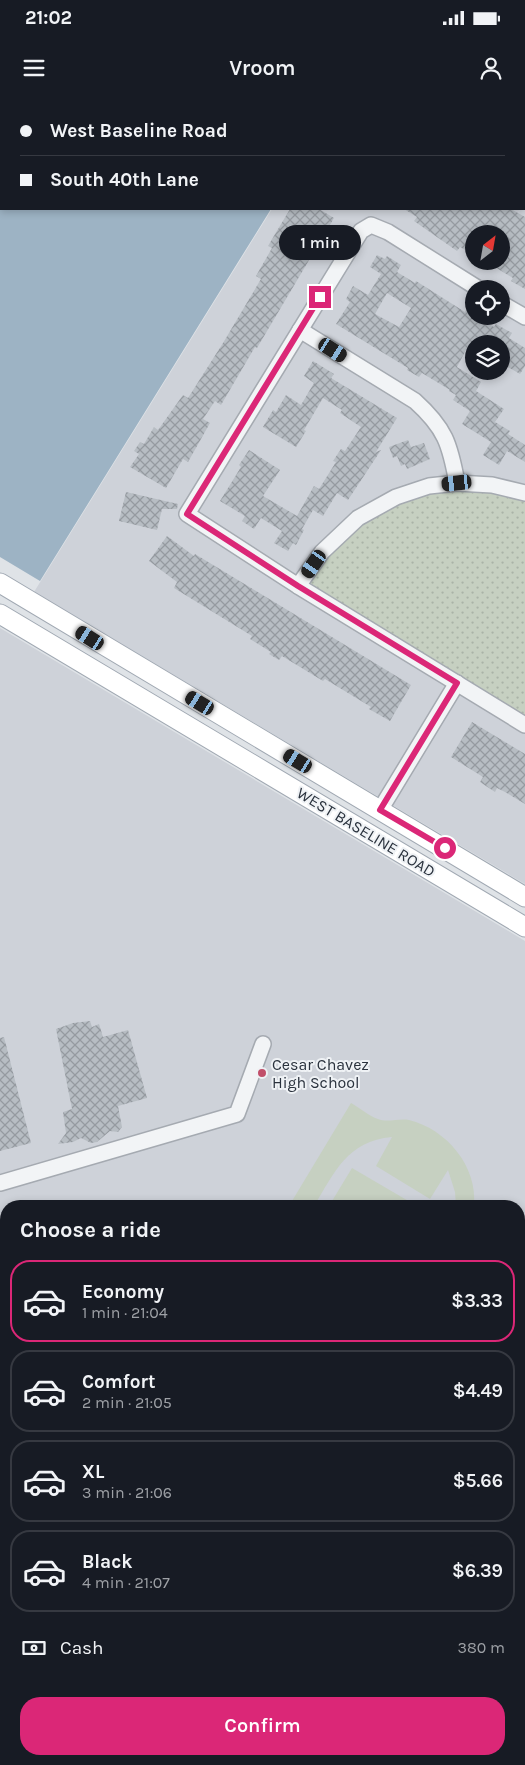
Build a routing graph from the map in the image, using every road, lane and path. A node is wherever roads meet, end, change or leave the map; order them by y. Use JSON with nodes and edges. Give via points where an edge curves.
{"nodes":[{"id":1,"x":465,"y":280,"type":"edge"},
{"id":2,"x":510,"y":308,"type":"edge"},
{"id":3,"x":525,"y":317,"type":"edge"},
{"id":4,"x":300,"y":330,"type":"junction"},
{"id":5,"x":457,"y":483,"type":"junction"},
{"id":6,"x":525,"y":493,"type":"edge"},
{"id":7,"x":0,"y":583,"type":"edge"},
{"id":8,"x":298,"y":586,"type":"junction"},
{"id":9,"x":0,"y":614,"type":"edge"},
{"id":10,"x":457,"y":683,"type":"junction"},
{"id":11,"x":525,"y":724,"type":"edge"},
{"id":12,"x":380,"y":810,"type":"junction"},
{"id":13,"x":525,"y":897,"type":"edge"},
{"id":14,"x":525,"y":927,"type":"edge"},
{"id":15,"x":263,"y":1044,"type":"dead end"},
{"id":16,"x":0,"y":1183,"type":"edge"}],
"edges":[{"from":1,"to":4,"type":"street","via":[[388,232],[371,225],[361,231]]},
{"from":2,"to":3,"type":"street"},
{"from":4,"to":5,"type":"street","via":[[428,412],[447,440]]},
{"from":4,"to":8,"type":"street","via":[[187,514]]},
{"from":5,"to":6,"type":"street","via":[[492,485]]},
{"from":5,"to":8,"type":"street","via":[[429,486],[396,497],[358,518],[322,552]]},
{"from":7,"to":12,"type":"main road","name":"WEST BASELINE ROAD"},
{"from":8,"to":10,"type":"street"},
{"from":9,"to":14,"type":"main road","name":"WEST BASELINE ROAD"},
{"from":10,"to":11,"type":"street"},
{"from":10,"to":12,"type":"street"},
{"from":12,"to":13,"type":"main road","name":"WEST BASELINE ROAD"},
{"from":15,"to":16,"type":"street","via":[[237,1114]]}]}
